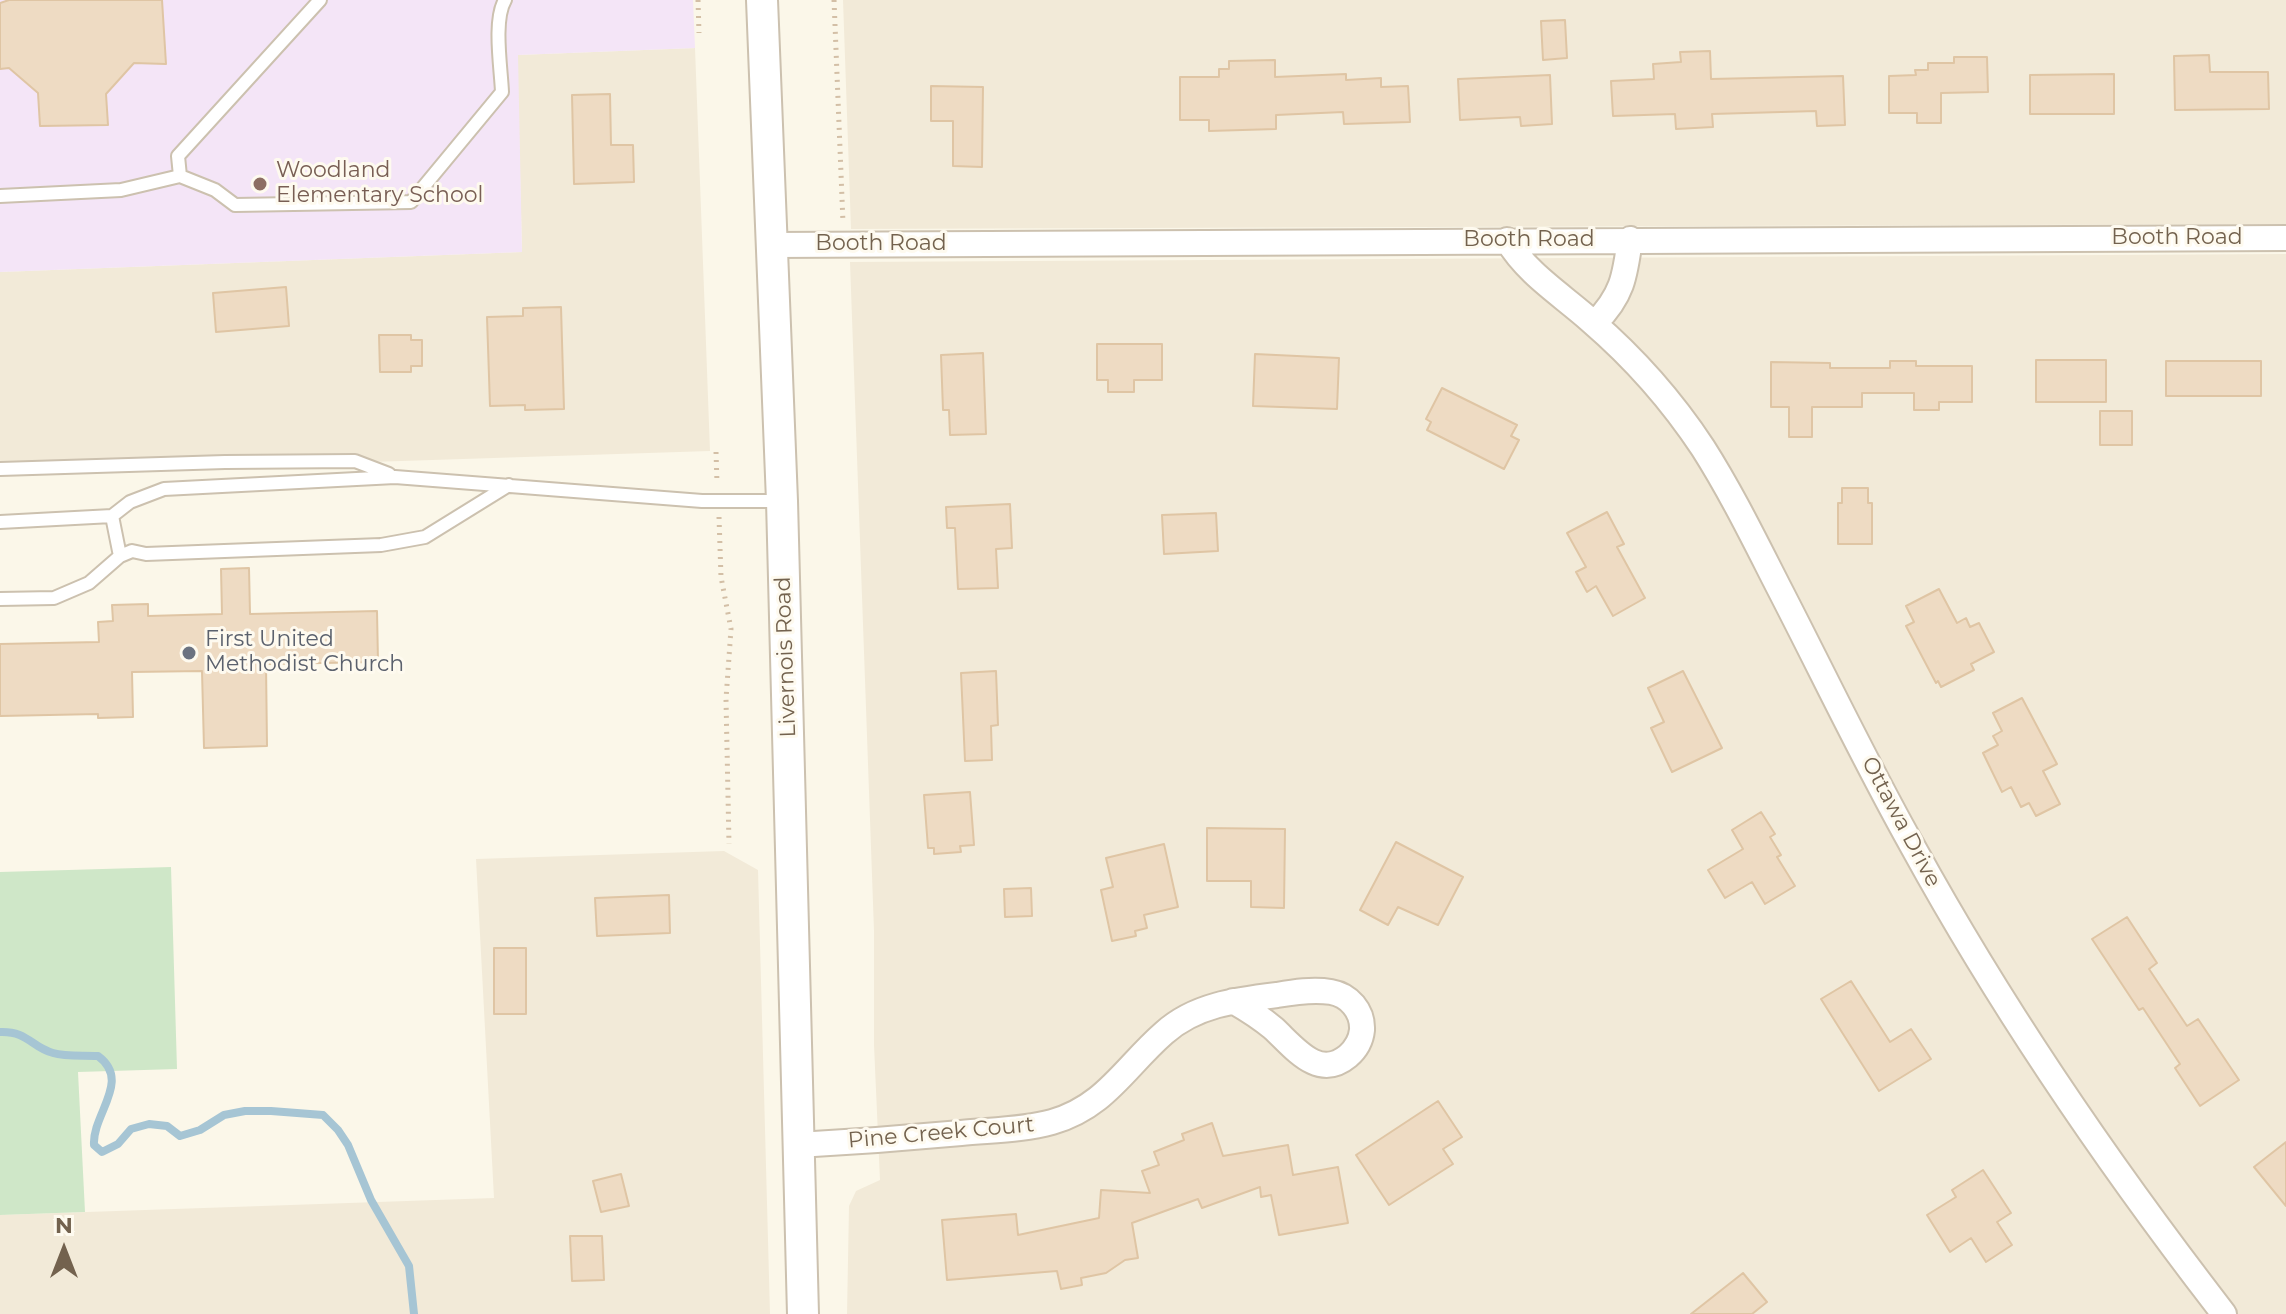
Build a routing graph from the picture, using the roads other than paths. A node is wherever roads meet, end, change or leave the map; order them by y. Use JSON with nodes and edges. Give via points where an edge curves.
{"nodes":[{"id":1,"x":320,"y":0,"type":"edge"},
{"id":2,"x":505,"y":0,"type":"edge"},
{"id":3,"x":762,"y":0,"type":"edge"},
{"id":4,"x":180,"y":176,"type":"junction"},
{"id":5,"x":0,"y":196,"type":"edge"},
{"id":6,"x":2286,"y":238,"type":"edge"},
{"id":7,"x":1630,"y":239,"type":"junction"},
{"id":8,"x":1507,"y":240,"type":"junction"},
{"id":9,"x":772,"y":245,"type":"junction"},
{"id":10,"x":1595,"y":323,"type":"junction"},
{"id":11,"x":0,"y":469,"type":"edge"},
{"id":12,"x":395,"y":477,"type":"junction"},
{"id":13,"x":509,"y":485,"type":"junction"},
{"id":14,"x":782,"y":501,"type":"junction"},
{"id":15,"x":112,"y":516,"type":"junction"},
{"id":16,"x":0,"y":522,"type":"edge"},
{"id":17,"x":120,"y":556,"type":"junction"},
{"id":18,"x":0,"y":599,"type":"edge"},
{"id":19,"x":1233,"y":1001,"type":"junction"},
{"id":20,"x":798,"y":1145,"type":"junction"},
{"id":21,"x":803,"y":1314,"type":"edge"},
{"id":22,"x":2224,"y":1314,"type":"edge"}],
"edges":[{"from":1,"to":4,"type":"lane","via":[[178,156]]},
{"from":2,"to":4,"type":"lane","via":[[502,92],[411,202],[235,205]]},
{"from":3,"to":9,"type":"street","name":"Livernois Road"},
{"from":4,"to":5,"type":"lane","via":[[121,190]]},
{"from":6,"to":7,"type":"street","name":"Booth Road"},
{"from":7,"to":8,"type":"street","name":"Booth Road"},
{"from":7,"to":10,"type":"street","via":[[1619,295]]},
{"from":8,"to":9,"type":"street","name":"Booth Road"},
{"from":8,"to":10,"type":"street","name":"Ottawa Drive","via":[[1525,266]]},
{"from":9,"to":14,"type":"street","name":"Livernois Road"},
{"from":10,"to":22,"type":"street","name":"Ottawa Drive","via":[[1663,395],[1700,445],[1955,921],[2084,1120]]},
{"from":11,"to":12,"type":"lane","via":[[355,461]]},
{"from":12,"to":13,"type":"lane"},
{"from":12,"to":15,"type":"lane","via":[[164,489],[130,502]]},
{"from":13,"to":14,"type":"lane"},
{"from":13,"to":17,"type":"lane","via":[[425,537],[410,540],[132,551]]},
{"from":14,"to":20,"type":"street","name":"Livernois Road"},
{"from":15,"to":16,"type":"lane"},
{"from":15,"to":17,"type":"lane"},
{"from":17,"to":18,"type":"lane","via":[[89,583],[54,598]]},
{"from":19,"to":19,"type":"street","name":"Pine Creek Court","via":[[1306,991],[1337,993],[1357,1008],[1362,1021],[1359,1044],[1340,1062],[1312,1063]]},
{"from":19,"to":20,"type":"street","name":"Pine Creek Court","via":[[1180,1020],[1104,1095],[1050,1123]]},
{"from":20,"to":21,"type":"street","name":"Livernois Road"}]}
